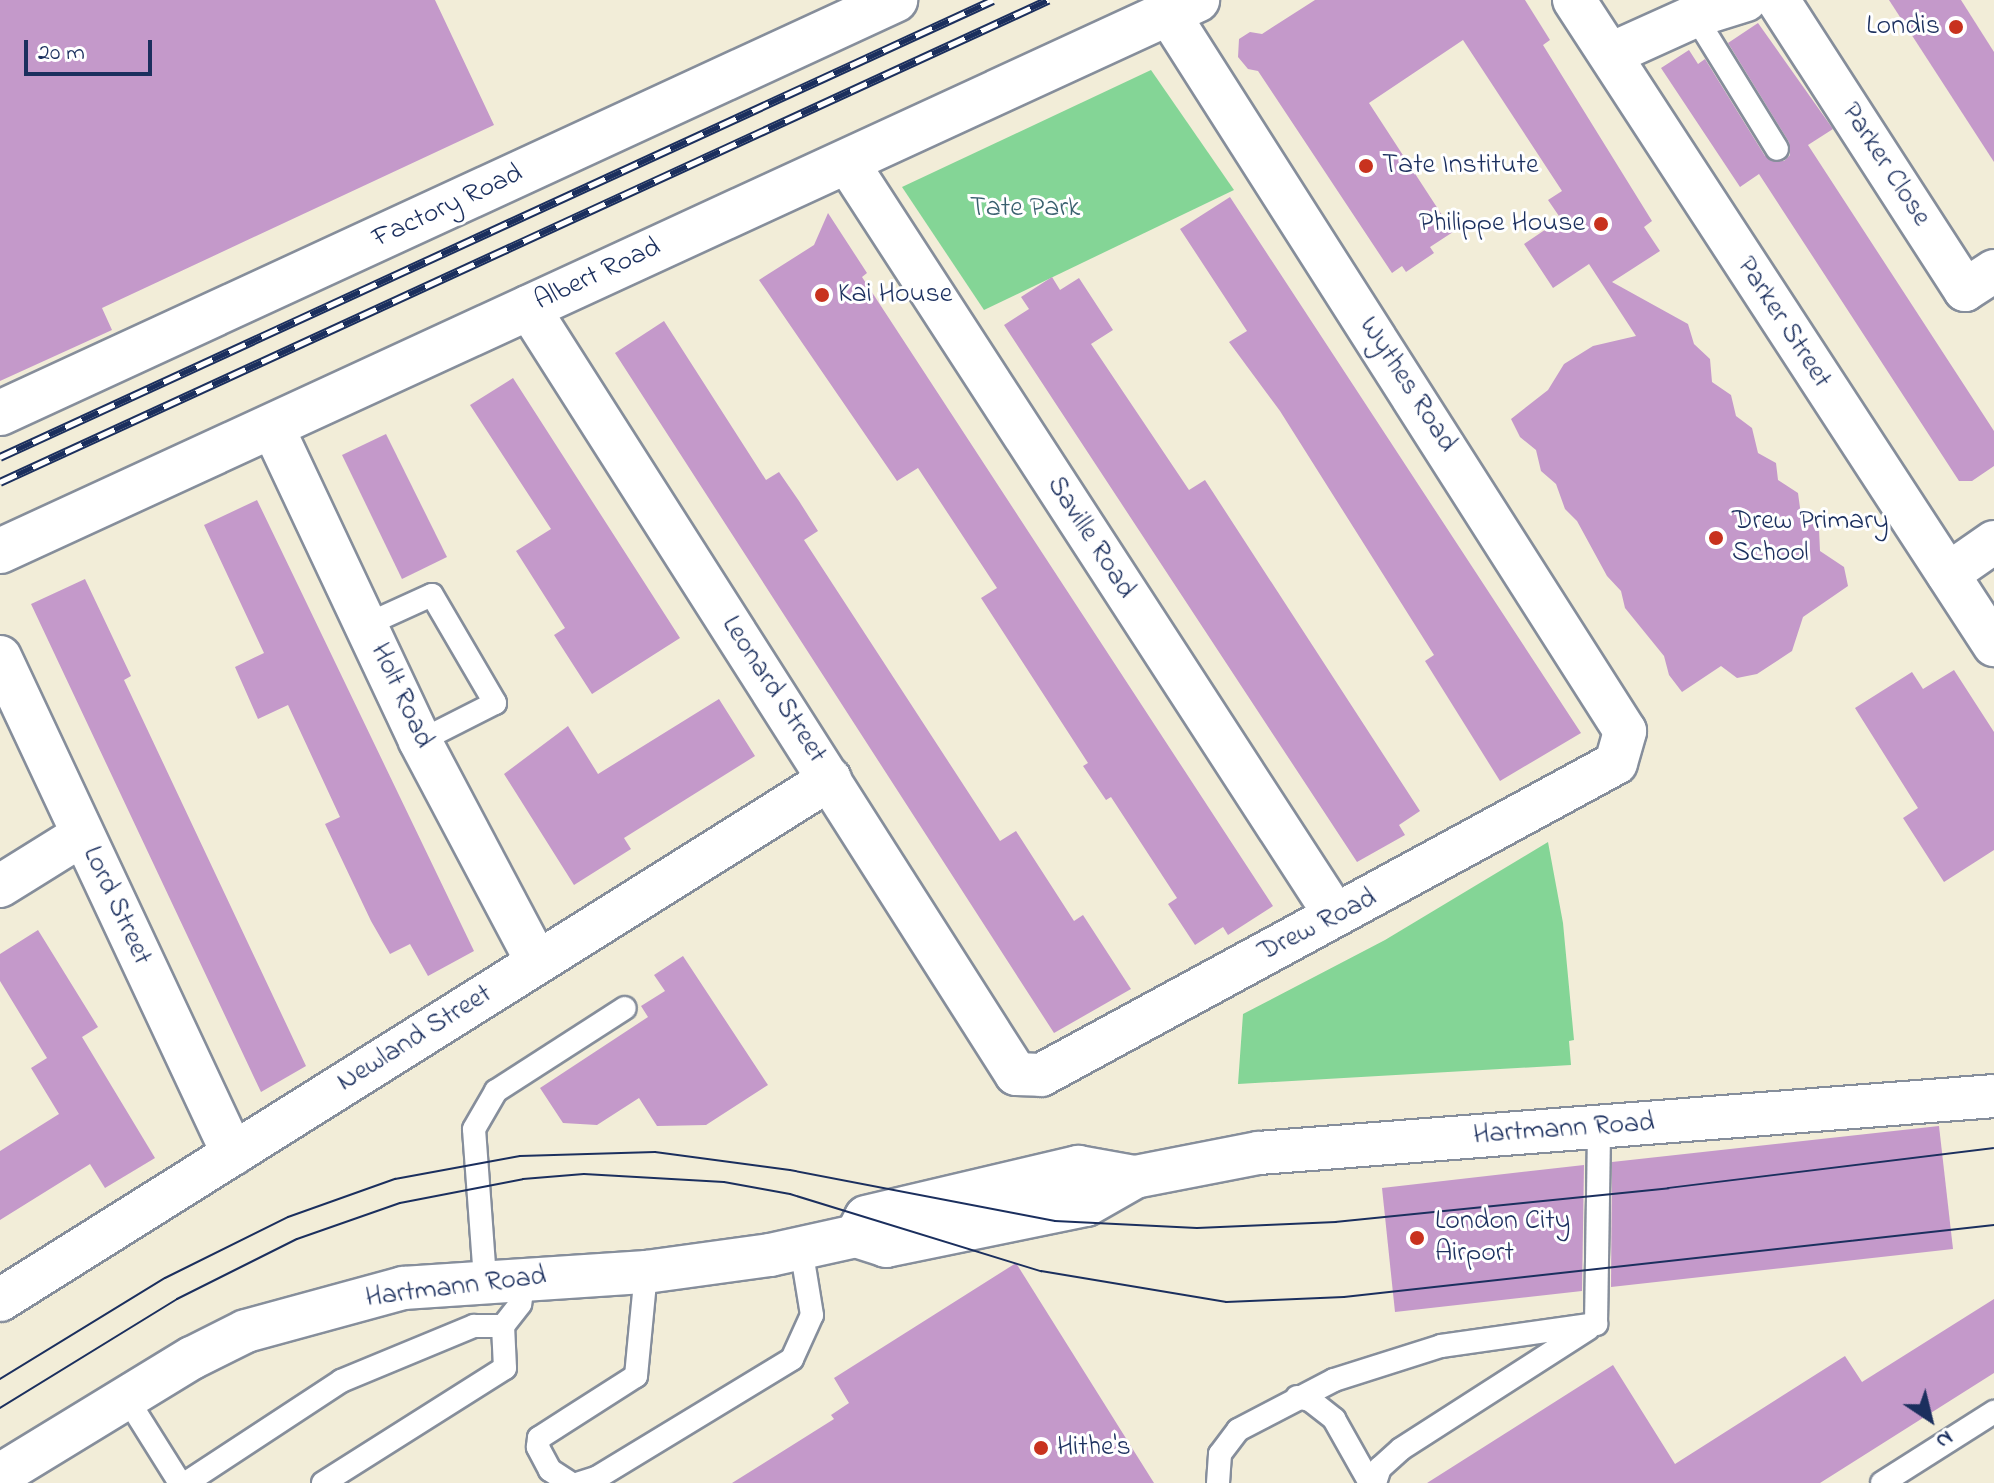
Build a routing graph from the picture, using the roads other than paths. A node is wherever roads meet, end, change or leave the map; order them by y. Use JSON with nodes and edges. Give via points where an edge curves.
{"nodes":[{"id":1,"x":895,"y":0,"type":"edge"},
{"id":2,"x":1574,"y":0,"type":"edge"},
{"id":3,"x":1746,"y":0,"type":"edge"},
{"id":4,"x":1790,"y":4,"type":"edge"},
{"id":5,"x":1182,"y":7,"type":"edge"},
{"id":6,"x":1695,"y":16,"type":"junction"},
{"id":7,"x":1611,"y":54,"type":"junction"},
{"id":8,"x":1777,"y":149,"type":"dead end"},
{"id":9,"x":847,"y":162,"type":"junction"},
{"id":10,"x":1994,"y":271,"type":"edge"},
{"id":11,"x":528,"y":307,"type":"junction"},
{"id":12,"x":0,"y":413,"type":"edge"},
{"id":13,"x":272,"y":426,"type":"junction"},
{"id":14,"x":1994,"y":542,"type":"edge"},
{"id":15,"x":0,"y":551,"type":"edge"},
{"id":16,"x":1948,"y":574,"type":"junction"},
{"id":17,"x":368,"y":624,"type":"junction"},
{"id":18,"x":1994,"y":645,"type":"edge"},
{"id":19,"x":0,"y":657,"type":"edge"},
{"id":20,"x":420,"y":741,"type":"junction"},
{"id":21,"x":1616,"y":763,"type":"joint"},
{"id":22,"x":830,"y":779,"type":"junction"},
{"id":23,"x":82,"y":835,"type":"junction"},
{"id":24,"x":0,"y":886,"type":"edge"},
{"id":25,"x":1334,"y":913,"type":"junction"},
{"id":26,"x":537,"y":962,"type":"junction"},
{"id":27,"x":625,"y":1008,"type":"dead end"},
{"id":28,"x":1016,"y":1074,"type":"joint"},
{"id":29,"x":1994,"y":1096,"type":"edge"},
{"id":30,"x":1599,"y":1128,"type":"junction"},
{"id":31,"x":233,"y":1154,"type":"junction"},
{"id":32,"x":801,"y":1248,"type":"junction"},
{"id":33,"x":646,"y":1272,"type":"junction"},
{"id":34,"x":505,"y":1278,"type":"junction"},
{"id":35,"x":0,"y":1300,"type":"edge"},
{"id":36,"x":1596,"y":1324,"type":"junction"},
{"id":37,"x":503,"y":1326,"type":"junction"},
{"id":38,"x":126,"y":1397,"type":"junction"},
{"id":39,"x":1297,"y":1397,"type":"junction"},
{"id":40,"x":1994,"y":1412,"type":"edge"},
{"id":41,"x":0,"y":1475,"type":"edge"},
{"id":42,"x":565,"y":1482,"type":"edge"},
{"id":43,"x":183,"y":1483,"type":"edge"},
{"id":44,"x":323,"y":1483,"type":"edge"},
{"id":45,"x":1218,"y":1483,"type":"edge"},
{"id":46,"x":1373,"y":1483,"type":"edge"},
{"id":47,"x":1882,"y":1483,"type":"edge"}],
"edges":[{"from":1,"to":12,"type":"main road","name":"Factory Road"},
{"from":2,"to":7,"type":"street","name":"Parker Street"},
{"from":3,"to":6,"type":"street"},
{"from":4,"to":10,"type":"street","name":"Parker Close","via":[[1965,290]]},
{"from":5,"to":9,"type":"main road","name":"Albert Road"},
{"from":5,"to":21,"type":"street","name":"Wythes Road","via":[[1625,731]]},
{"from":6,"to":7,"type":"street"},
{"from":6,"to":8,"type":"lane"},
{"from":7,"to":16,"type":"street","name":"Parker Street"},
{"from":9,"to":11,"type":"main road","name":"Albert Road"},
{"from":9,"to":25,"type":"street","name":"Saville Road"},
{"from":11,"to":13,"type":"main road","name":"Albert Road"},
{"from":11,"to":22,"type":"street","name":"Leonard Street"},
{"from":13,"to":15,"type":"main road","name":"Albert Road"},
{"from":13,"to":17,"type":"street","name":"Holt Road"},
{"from":14,"to":16,"type":"street"},
{"from":16,"to":18,"type":"street","name":"Parker Street"},
{"from":17,"to":20,"type":"street","name":"Holt Road"},
{"from":17,"to":20,"type":"lane","via":[[432,595],[495,703]]},
{"from":19,"to":23,"type":"street","name":"Lord Street"},
{"from":20,"to":26,"type":"street","name":"Holt Road"},
{"from":21,"to":25,"type":"street","name":"Drew Road","via":[[1356,908]]},
{"from":22,"to":26,"type":"street","name":"Newland Street"},
{"from":22,"to":28,"type":"street","name":"Leonard Street"},
{"from":23,"to":24,"type":"street"},
{"from":23,"to":31,"type":"street","name":"Lord Street"},
{"from":25,"to":28,"type":"street","name":"Drew Road","via":[[1041,1075]]},
{"from":26,"to":31,"type":"street","name":"Newland Street"},
{"from":27,"to":34,"type":"lane","via":[[496,1091],[474,1129]]},
{"from":29,"to":30,"type":"street","name":"Hartmann Road"},
{"from":30,"to":32,"type":"street","name":"Hartmann Road","via":[[1274,1152],[1135,1177],[1086,1205],[886,1246],[856,1236]]},
{"from":30,"to":36,"type":"lane"},
{"from":31,"to":35,"type":"street","name":"Newland Street"},
{"from":32,"to":33,"type":"street","name":"Hartmann Road"},
{"from":32,"to":42,"type":"lane","via":[[811,1329],[792,1359],[598,1477]]},
{"from":33,"to":34,"type":"street","name":"Hartmann Road"},
{"from":33,"to":42,"type":"lane","via":[[636,1376],[539,1438],[542,1456]]},
{"from":34,"to":37,"type":"lane","via":[[520,1304]]},
{"from":34,"to":38,"type":"street","name":"Hartmann Road","via":[[403,1288],[308,1310],[246,1331]]},
{"from":36,"to":39,"type":"lane","via":[[1428,1349]]},
{"from":36,"to":46,"type":"lane","via":[[1401,1449],[1380,1468]]},
{"from":37,"to":43,"type":"lane","via":[[474,1326],[341,1381]]},
{"from":37,"to":44,"type":"lane","via":[[505,1368]]},
{"from":38,"to":41,"type":"street","name":"Hartmann Road"},
{"from":38,"to":43,"type":"lane"},
{"from":39,"to":45,"type":"lane","via":[[1252,1420],[1226,1443],[1216,1467]]},
{"from":39,"to":46,"type":"lane","via":[[1310,1400],[1334,1419]]},
{"from":40,"to":47,"type":"lane"}]}
